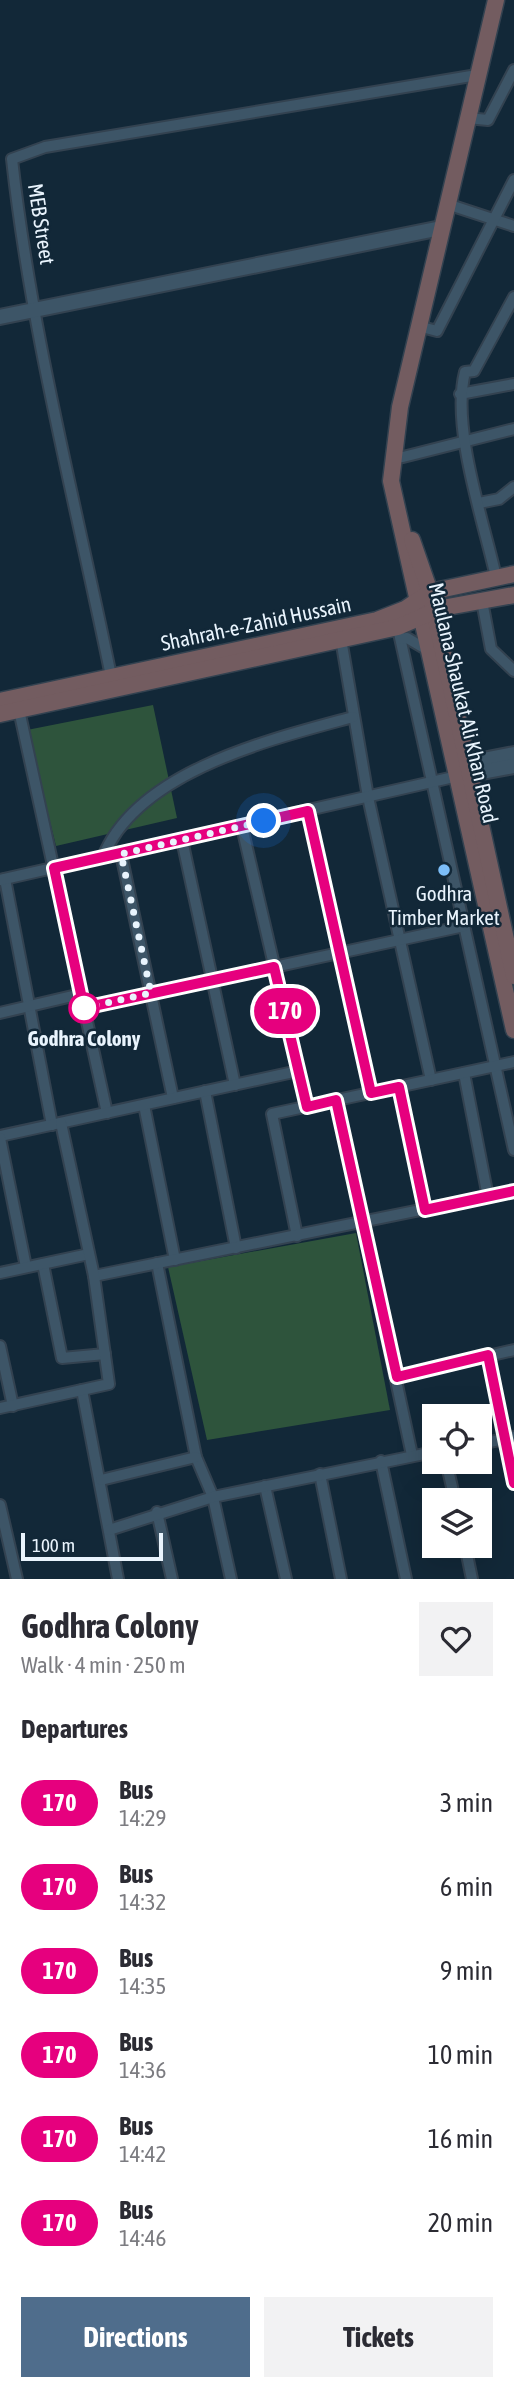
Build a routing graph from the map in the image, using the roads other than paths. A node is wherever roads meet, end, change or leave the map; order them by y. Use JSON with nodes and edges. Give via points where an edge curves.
{"nodes":[{"id":1,"x":496,"y":0,"type":"edge"},
{"id":2,"x":514,"y":69,"type":"edge"},
{"id":3,"x":477,"y":75,"type":"junction"},
{"id":4,"x":467,"y":118,"type":"junction"},
{"id":5,"x":6,"y":160,"type":"edge"},
{"id":6,"x":514,"y":180,"type":"edge"},
{"id":7,"x":447,"y":204,"type":"junction"},
{"id":8,"x":492,"y":220,"type":"junction"},
{"id":9,"x":514,"y":226,"type":"edge"},
{"id":10,"x":441,"y":228,"type":"junction"},
{"id":11,"x":514,"y":297,"type":"edge"},
{"id":12,"x":36,"y":311,"type":"junction"},
{"id":13,"x":0,"y":317,"type":"edge"},
{"id":14,"x":418,"y":326,"type":"junction"},
{"id":15,"x":514,"y":384,"type":"edge"},
{"id":16,"x":460,"y":394,"type":"junction"},
{"id":17,"x":514,"y":429,"type":"edge"},
{"id":18,"x":465,"y":443,"type":"junction"},
{"id":19,"x":393,"y":462,"type":"junction"},
{"id":20,"x":514,"y":487,"type":"edge"},
{"id":21,"x":480,"y":503,"type":"junction"},
{"id":22,"x":514,"y":574,"type":"edge"},
{"id":23,"x":496,"y":577,"type":"junction"},
{"id":24,"x":424,"y":595,"type":"junction"},
{"id":25,"x":514,"y":595,"type":"edge"},
{"id":26,"x":482,"y":601,"type":"junction"},
{"id":27,"x":428,"y":613,"type":"junction"},
{"id":28,"x":398,"y":627,"type":"junction"},
{"id":29,"x":341,"y":639,"type":"junction"},
{"id":30,"x":431,"y":652,"type":"junction"},
{"id":31,"x":514,"y":671,"type":"edge"},
{"id":32,"x":111,"y":676,"type":"junction"},
{"id":33,"x":0,"y":701,"type":"edge"},
{"id":34,"x":19,"y":710,"type":"junction"},
{"id":35,"x":0,"y":714,"type":"edge"},
{"id":36,"x":353,"y":717,"type":"junction"},
{"id":37,"x":514,"y":754,"type":"edge"},
{"id":38,"x":514,"y":766,"type":"edge"},
{"id":39,"x":463,"y":770,"type":"junction"},
{"id":40,"x":432,"y":783,"type":"junction"},
{"id":41,"x":368,"y":797,"type":"junction"},
{"id":42,"x":308,"y":811,"type":"junction"},
{"id":43,"x":242,"y":827,"type":"junction"},
{"id":44,"x":182,"y":840,"type":"junction"},
{"id":45,"x":121,"y":854,"type":"junction"},
{"id":46,"x":103,"y":857,"type":"junction"},
{"id":47,"x":54,"y":868,"type":"junction"},
{"id":48,"x":2,"y":879,"type":"edge"},
{"id":49,"x":464,"y":926,"type":"junction"},
{"id":50,"x":400,"y":940,"type":"junction"},
{"id":51,"x":340,"y":953,"type":"junction"},
{"id":52,"x":274,"y":967,"type":"junction"},
{"id":53,"x":514,"y":976,"type":"edge"},
{"id":54,"x":212,"y":980,"type":"junction"},
{"id":55,"x":151,"y":993,"type":"junction"},
{"id":56,"x":81,"y":994,"type":"junction"},
{"id":57,"x":29,"y":1006,"type":"junction"},
{"id":58,"x":84,"y":1008,"type":"junction"},
{"id":59,"x":0,"y":1013,"type":"edge"},
{"id":60,"x":514,"y":1030,"type":"edge"},
{"id":61,"x":514,"y":1062,"type":"edge"},
{"id":62,"x":497,"y":1067,"type":"junction"},
{"id":63,"x":298,"y":1071,"type":"junction"},
{"id":64,"x":464,"y":1073,"type":"junction"},
{"id":65,"x":431,"y":1080,"type":"junction"},
{"id":66,"x":235,"y":1085,"type":"junction"},
{"id":67,"x":399,"y":1087,"type":"junction"},
{"id":68,"x":205,"y":1091,"type":"junction"},
{"id":69,"x":371,"y":1093,"type":"junction"},
{"id":70,"x":173,"y":1098,"type":"junction"},
{"id":71,"x":336,"y":1100,"type":"junction"},
{"id":72,"x":144,"y":1105,"type":"junction"},
{"id":73,"x":307,"y":1107,"type":"junction"},
{"id":74,"x":107,"y":1113,"type":"junction"},
{"id":75,"x":56,"y":1124,"type":"junction"},
{"id":76,"x":0,"y":1137,"type":"edge"},
{"id":77,"x":514,"y":1150,"type":"edge"},
{"id":78,"x":514,"y":1191,"type":"edge"},
{"id":79,"x":488,"y":1197,"type":"junction"},
{"id":80,"x":425,"y":1210,"type":"junction"},
{"id":81,"x":363,"y":1223,"type":"junction"},
{"id":82,"x":297,"y":1236,"type":"junction"},
{"id":83,"x":236,"y":1248,"type":"junction"},
{"id":84,"x":89,"y":1254,"type":"junction"},
{"id":85,"x":175,"y":1260,"type":"junction"},
{"id":86,"x":157,"y":1263,"type":"junction"},
{"id":87,"x":43,"y":1264,"type":"junction"},
{"id":88,"x":26,"y":1267,"type":"junction"},
{"id":89,"x":0,"y":1273,"type":"edge"},
{"id":90,"x":94,"y":1276,"type":"junction"},
{"id":91,"x":0,"y":1346,"type":"edge"},
{"id":92,"x":514,"y":1350,"type":"edge"},
{"id":93,"x":105,"y":1354,"type":"junction"},
{"id":94,"x":488,"y":1355,"type":"junction"},
{"id":95,"x":397,"y":1377,"type":"junction"},
{"id":96,"x":82,"y":1390,"type":"junction"},
{"id":97,"x":13,"y":1406,"type":"junction"},
{"id":98,"x":0,"y":1408,"type":"edge"},
{"id":99,"x":509,"y":1438,"type":"edge"},
{"id":100,"x":422,"y":1454,"type":"edge"},
{"id":101,"x":412,"y":1455,"type":"junction"},
{"id":102,"x":196,"y":1457,"type":"junction"},
{"id":103,"x":382,"y":1461,"type":"junction"},
{"id":104,"x":320,"y":1474,"type":"junction"},
{"id":105,"x":101,"y":1480,"type":"junction"},
{"id":106,"x":514,"y":1483,"type":"edge"},
{"id":107,"x":265,"y":1486,"type":"junction"},
{"id":108,"x":213,"y":1497,"type":"junction"},
{"id":109,"x":0,"y":1505,"type":"edge"},
{"id":110,"x":157,"y":1512,"type":"junction"},
{"id":111,"x":2,"y":1522,"type":"edge"},
{"id":112,"x":109,"y":1530,"type":"junction"},
{"id":113,"x":468,"y":1558,"type":"edge"},
{"id":114,"x":17,"y":1579,"type":"edge"},
{"id":115,"x":118,"y":1579,"type":"edge"},
{"id":116,"x":172,"y":1579,"type":"edge"},
{"id":117,"x":231,"y":1579,"type":"edge"},
{"id":118,"x":286,"y":1579,"type":"edge"},
{"id":119,"x":341,"y":1579,"type":"edge"},
{"id":120,"x":405,"y":1579,"type":"edge"},
{"id":121,"x":472,"y":1579,"type":"edge"}],
"edges":[{"from":1,"to":3,"type":"main road","name":"Maulana Shaukat Ali Khan Road"},
{"from":2,"to":4,"type":"street","via":[[488,120]]},
{"from":3,"to":4,"type":"main road","name":"Maulana Shaukat Ali Khan Road"},
{"from":3,"to":5,"type":"street","name":"MEB Street","via":[[45,147]]},
{"from":4,"to":7,"type":"main road","name":"Maulana Shaukat Ali Khan Road"},
{"from":5,"to":12,"type":"street","name":"MEB Street"},
{"from":6,"to":8,"type":"street"},
{"from":7,"to":8,"type":"street"},
{"from":7,"to":10,"type":"main road","name":"Maulana Shaukat Ali Khan Road"},
{"from":8,"to":9,"type":"street"},
{"from":8,"to":14,"type":"street","via":[[437,331]]},
{"from":10,"to":12,"type":"street"},
{"from":10,"to":14,"type":"main road","name":"Maulana Shaukat Ali Khan Road"},
{"from":11,"to":16,"type":"street","via":[[474,371],[465,372]]},
{"from":12,"to":13,"type":"street"},
{"from":12,"to":32,"type":"street","name":"MEB Street"},
{"from":14,"to":19,"type":"main road","name":"Maulana Shaukat Ali Khan Road"},
{"from":15,"to":16,"type":"street"},
{"from":16,"to":18,"type":"street"},
{"from":17,"to":18,"type":"street"},
{"from":18,"to":19,"type":"street"},
{"from":18,"to":21,"type":"street"},
{"from":19,"to":24,"type":"main road","name":"Maulana Shaukat Ali Khan Road","via":[[391,481],[402,540]]},
{"from":20,"to":21,"type":"street","via":[[499,499]]},
{"from":21,"to":23,"type":"street"},
{"from":22,"to":23,"type":"main road","name":"Shahrah-e-Zahid Hussain"},
{"from":23,"to":24,"type":"main road","name":"Shahrah-e-Zahid Hussain"},
{"from":24,"to":27,"type":"main road","name":"Maulana Shaukat Ali Khan Road"},
{"from":24,"to":28,"type":"main road","name":"Shahrah-e-Zahid Hussain"},
{"from":25,"to":26,"type":"main road","name":"Shahrah-e-Zahid Hussain"},
{"from":26,"to":27,"type":"main road","name":"Shahrah-e-Zahid Hussain"},
{"from":26,"to":31,"type":"street","via":[[491,649]]},
{"from":27,"to":28,"type":"main road","name":"Shahrah-e-Zahid Hussain"},
{"from":27,"to":30,"type":"main road","name":"Maulana Shaukat Ali Khan Road"},
{"from":27,"to":39,"type":"main road","name":"Maulana Shaukat Ali Khan Road"},
{"from":28,"to":29,"type":"main road","name":"Shahrah-e-Zahid Hussain"},
{"from":28,"to":30,"type":"street"},
{"from":28,"to":32,"type":"main road","name":"Shahrah-e-Zahid Hussain"},
{"from":28,"to":40,"type":"street"},
{"from":29,"to":34,"type":"main road","name":"Shahrah-e-Zahid Hussain"},
{"from":29,"to":36,"type":"street"},
{"from":30,"to":39,"type":"main road","name":"Maulana Shaukat Ali Khan Road"},
{"from":32,"to":33,"type":"main road","name":"Shahrah-e-Zahid Hussain"},
{"from":34,"to":35,"type":"main road","name":"Shahrah-e-Zahid Hussain"},
{"from":34,"to":47,"type":"street"},
{"from":36,"to":41,"type":"street"},
{"from":36,"to":46,"type":"street","via":[[265,742],[197,768],[134,812],[111,836]]},
{"from":37,"to":39,"type":"street"},
{"from":38,"to":39,"type":"street"},
{"from":39,"to":40,"type":"street"},
{"from":39,"to":53,"type":"main road","name":"Maulana Shaukat Ali Khan Road"},
{"from":39,"to":60,"type":"main road","name":"Maulana Shaukat Ali Khan Road"},
{"from":40,"to":41,"type":"street"},
{"from":40,"to":49,"type":"street"},
{"from":41,"to":42,"type":"street"},
{"from":41,"to":50,"type":"street"},
{"from":42,"to":43,"type":"street"},
{"from":42,"to":51,"type":"street"},
{"from":43,"to":44,"type":"street"},
{"from":43,"to":52,"type":"street"},
{"from":44,"to":45,"type":"street"},
{"from":44,"to":54,"type":"street"},
{"from":45,"to":46,"type":"street"},
{"from":45,"to":55,"type":"street"},
{"from":46,"to":47,"type":"street"},
{"from":47,"to":48,"type":"street"},
{"from":47,"to":56,"type":"street"},
{"from":48,"to":57,"type":"street"},
{"from":49,"to":50,"type":"street"},
{"from":49,"to":62,"type":"street"},
{"from":50,"to":51,"type":"street"},
{"from":50,"to":65,"type":"street"},
{"from":51,"to":52,"type":"street"},
{"from":51,"to":69,"type":"street"},
{"from":52,"to":54,"type":"street"},
{"from":52,"to":63,"type":"street"},
{"from":54,"to":55,"type":"street"},
{"from":54,"to":66,"type":"street"},
{"from":55,"to":58,"type":"street"},
{"from":55,"to":70,"type":"street"},
{"from":56,"to":57,"type":"street"},
{"from":56,"to":58,"type":"street"},
{"from":57,"to":59,"type":"street"},
{"from":57,"to":75,"type":"street"},
{"from":58,"to":74,"type":"street"},
{"from":61,"to":62,"type":"street"},
{"from":62,"to":64,"type":"street"},
{"from":62,"to":77,"type":"street"},
{"from":63,"to":66,"type":"street"},
{"from":63,"to":73,"type":"street"},
{"from":64,"to":65,"type":"street"},
{"from":64,"to":79,"type":"street"},
{"from":65,"to":67,"type":"street"},
{"from":66,"to":68,"type":"street"},
{"from":67,"to":69,"type":"street"},
{"from":67,"to":80,"type":"street"},
{"from":68,"to":70,"type":"street"},
{"from":68,"to":83,"type":"street"},
{"from":69,"to":71,"type":"street"},
{"from":70,"to":72,"type":"street"},
{"from":71,"to":73,"type":"street"},
{"from":71,"to":81,"type":"street"},
{"from":72,"to":74,"type":"street"},
{"from":72,"to":85,"type":"street"},
{"from":73,"to":82,"type":"street","via":[[272,1114]]},
{"from":74,"to":75,"type":"street"},
{"from":75,"to":76,"type":"street"},
{"from":75,"to":84,"type":"street"},
{"from":76,"to":88,"type":"street"},
{"from":78,"to":79,"type":"street"},
{"from":79,"to":80,"type":"street"},
{"from":80,"to":81,"type":"street"},
{"from":81,"to":82,"type":"street"},
{"from":81,"to":95,"type":"street"},
{"from":82,"to":83,"type":"street"},
{"from":83,"to":85,"type":"street"},
{"from":84,"to":87,"type":"street"},
{"from":84,"to":90,"type":"street"},
{"from":85,"to":86,"type":"street"},
{"from":86,"to":90,"type":"street"},
{"from":86,"to":102,"type":"street"},
{"from":87,"to":88,"type":"street"},
{"from":87,"to":93,"type":"street","via":[[62,1358]]},
{"from":88,"to":89,"type":"street"},
{"from":90,"to":93,"type":"street"},
{"from":91,"to":97,"type":"street"},
{"from":92,"to":94,"type":"street"},
{"from":93,"to":96,"type":"street","via":[[109,1384]]},
{"from":94,"to":95,"type":"street"},
{"from":94,"to":99,"type":"street"},
{"from":95,"to":101,"type":"street"},
{"from":96,"to":97,"type":"street"},
{"from":96,"to":105,"type":"street"},
{"from":97,"to":98,"type":"street"},
{"from":99,"to":106,"type":"street"},
{"from":100,"to":101,"type":"street"},
{"from":101,"to":103,"type":"street"},
{"from":102,"to":105,"type":"street"},
{"from":102,"to":108,"type":"street"},
{"from":103,"to":104,"type":"street"},
{"from":103,"to":120,"type":"street"},
{"from":104,"to":107,"type":"street"},
{"from":104,"to":119,"type":"street"},
{"from":105,"to":112,"type":"street"},
{"from":107,"to":108,"type":"street"},
{"from":107,"to":118,"type":"street"},
{"from":108,"to":110,"type":"street"},
{"from":108,"to":117,"type":"street"},
{"from":109,"to":111,"type":"street"},
{"from":110,"to":112,"type":"street"},
{"from":110,"to":116,"type":"street"},
{"from":111,"to":114,"type":"street"},
{"from":112,"to":115,"type":"street"},
{"from":113,"to":121,"type":"street"}]}
